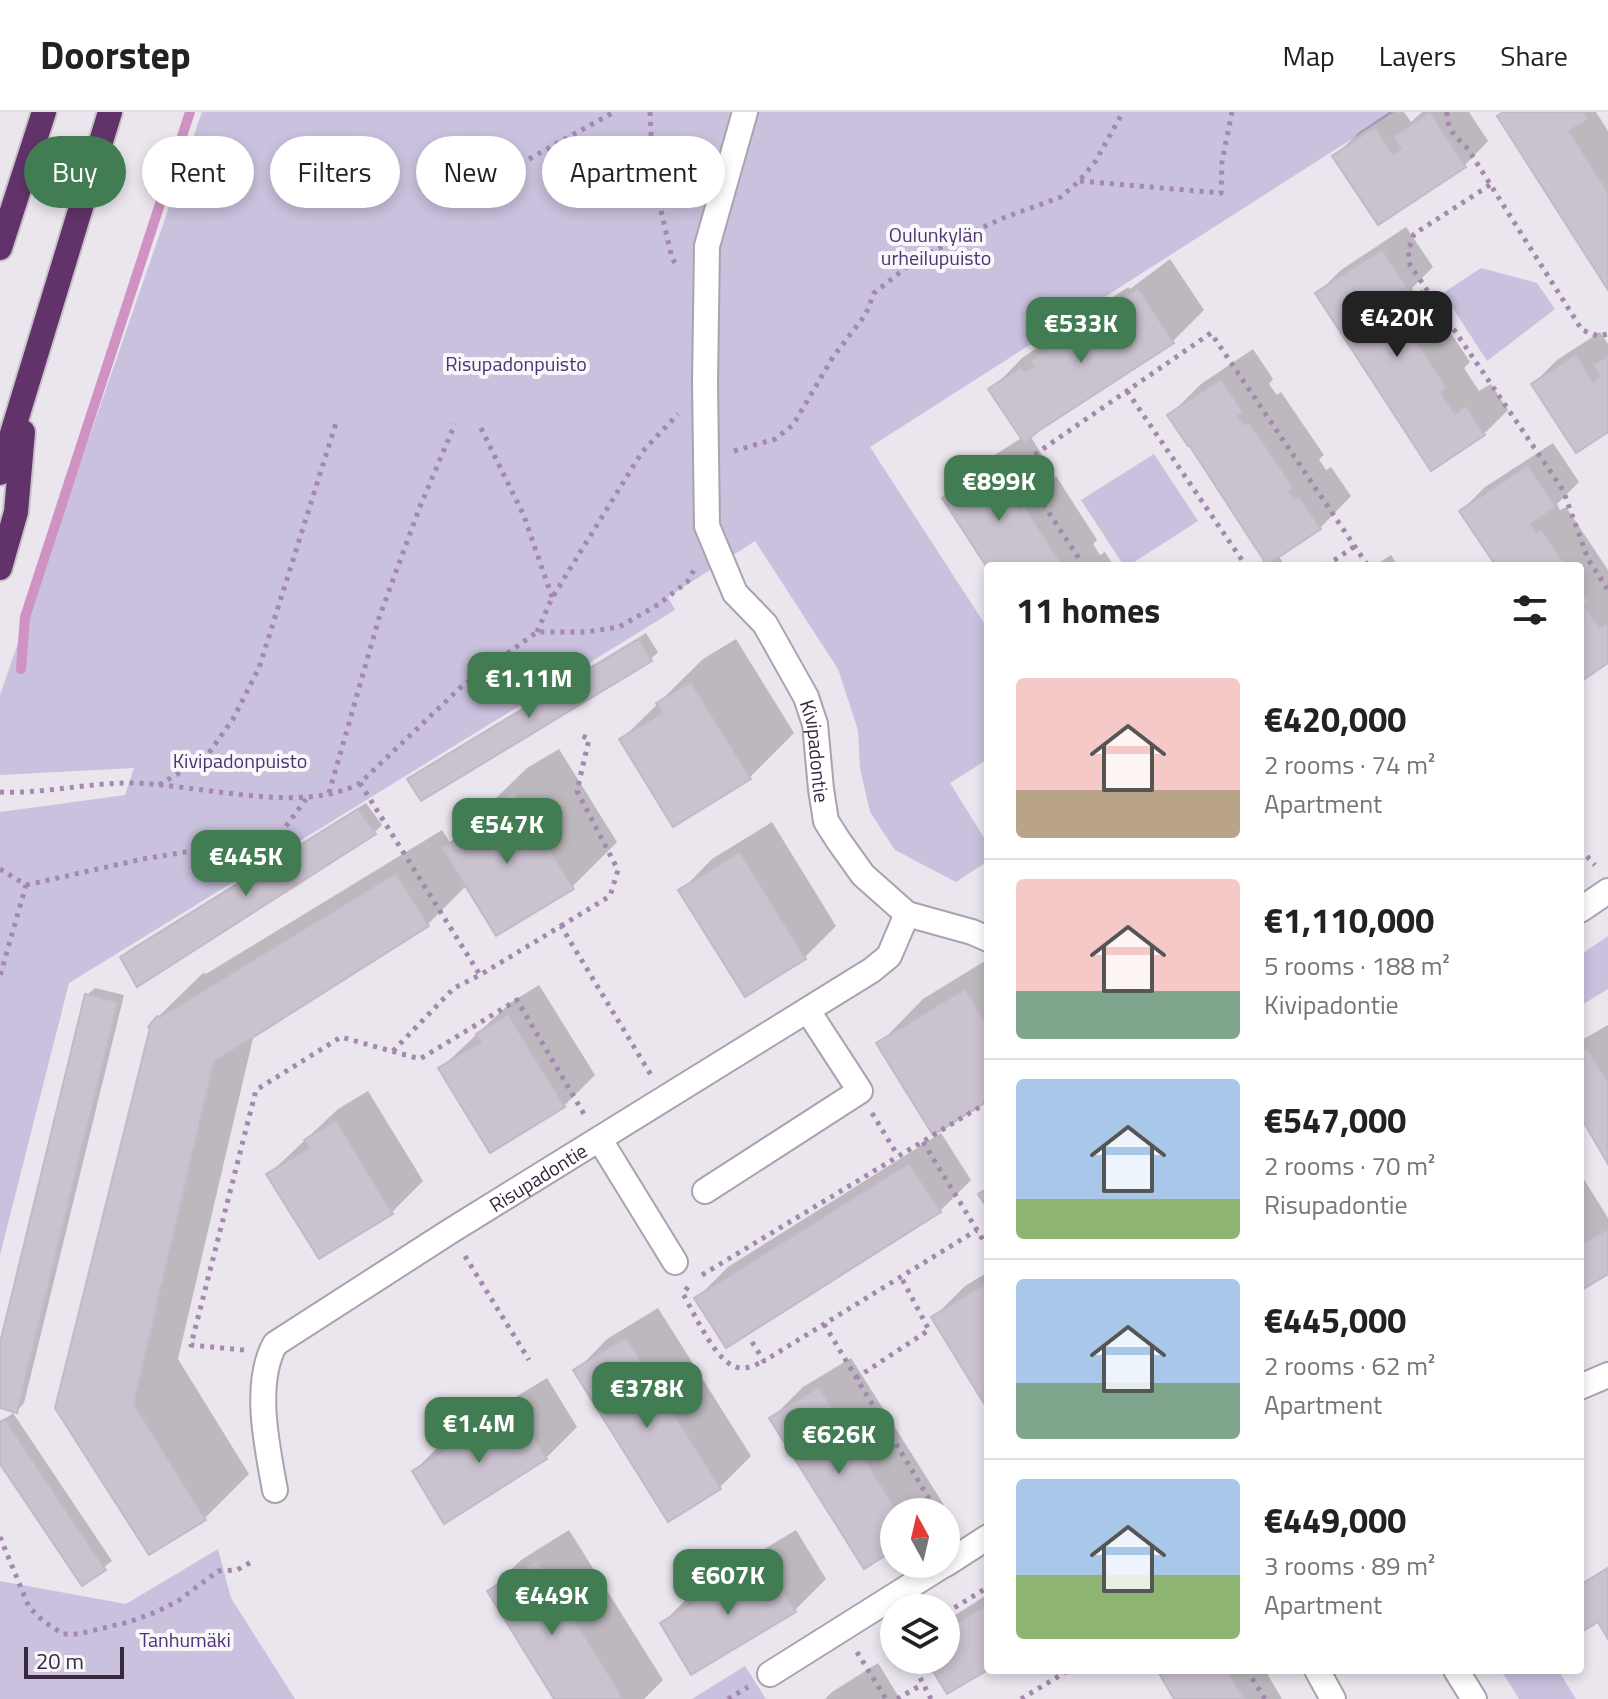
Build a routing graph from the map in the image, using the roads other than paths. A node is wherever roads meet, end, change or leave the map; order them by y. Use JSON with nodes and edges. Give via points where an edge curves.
{"nodes":[{"id":1,"x":44,"y":112,"type":"edge"},
{"id":2,"x":110,"y":112,"type":"edge"},
{"id":3,"x":745,"y":112,"type":"edge"},
{"id":4,"x":0,"y":248,"type":"edge"},
{"id":5,"x":27,"y":385,"type":"junction"},
{"id":6,"x":0,"y":473,"type":"edge"},
{"id":7,"x":0,"y":568,"type":"edge"},
{"id":8,"x":1608,"y":891,"type":"edge"},
{"id":9,"x":1584,"y":907,"type":"edge"},
{"id":10,"x":907,"y":914,"type":"junction"},
{"id":11,"x":984,"y":937,"type":"edge"},
{"id":12,"x":808,"y":1011,"type":"junction"},
{"id":13,"x":600,"y":1140,"type":"junction"},
{"id":14,"x":705,"y":1191,"type":"dead end"},
{"id":15,"x":675,"y":1262,"type":"dead end"},
{"id":16,"x":1608,"y":1375,"type":"edge"},
{"id":17,"x":1584,"y":1385,"type":"edge"},
{"id":18,"x":275,"y":1490,"type":"dead end"},
{"id":19,"x":984,"y":1540,"type":"edge"},
{"id":20,"x":960,"y":1555,"type":"edge"},
{"id":21,"x":924,"y":1578,"type":"edge"},
{"id":22,"x":770,"y":1674,"type":"dead end"},
{"id":23,"x":1319,"y":1674,"type":"edge"},
{"id":24,"x":1458,"y":1674,"type":"edge"},
{"id":25,"x":1333,"y":1699,"type":"edge"},
{"id":26,"x":1474,"y":1699,"type":"edge"}],
"edges":[{"from":1,"to":4,"type":"highway"},
{"from":2,"to":5,"type":"highway"},
{"from":3,"to":10,"type":"street","name":"Kivipadontie","via":[[707,246],[707,526],[735,593],[765,624],[806,697],[815,724],[826,821],[863,875]]},
{"from":5,"to":6,"type":"highway"},
{"from":5,"to":7,"type":"highway","via":[[16,512]]},
{"from":8,"to":9,"type":"street"},
{"from":10,"to":11,"type":"street","name":"Kivipadontie"},
{"from":10,"to":12,"type":"street","name":"Risupadontie","via":[[889,956]]},
{"from":12,"to":13,"type":"street","name":"Risupadontie"},
{"from":12,"to":14,"type":"street","via":[[860,1091]]},
{"from":13,"to":15,"type":"street"},
{"from":13,"to":18,"type":"street","name":"Risupadontie","via":[[275,1344],[266,1370],[264,1425]]},
{"from":16,"to":17,"type":"street"},
{"from":19,"to":20,"type":"street"},
{"from":21,"to":22,"type":"street"},
{"from":23,"to":25,"type":"street"},
{"from":24,"to":26,"type":"street"}]}
